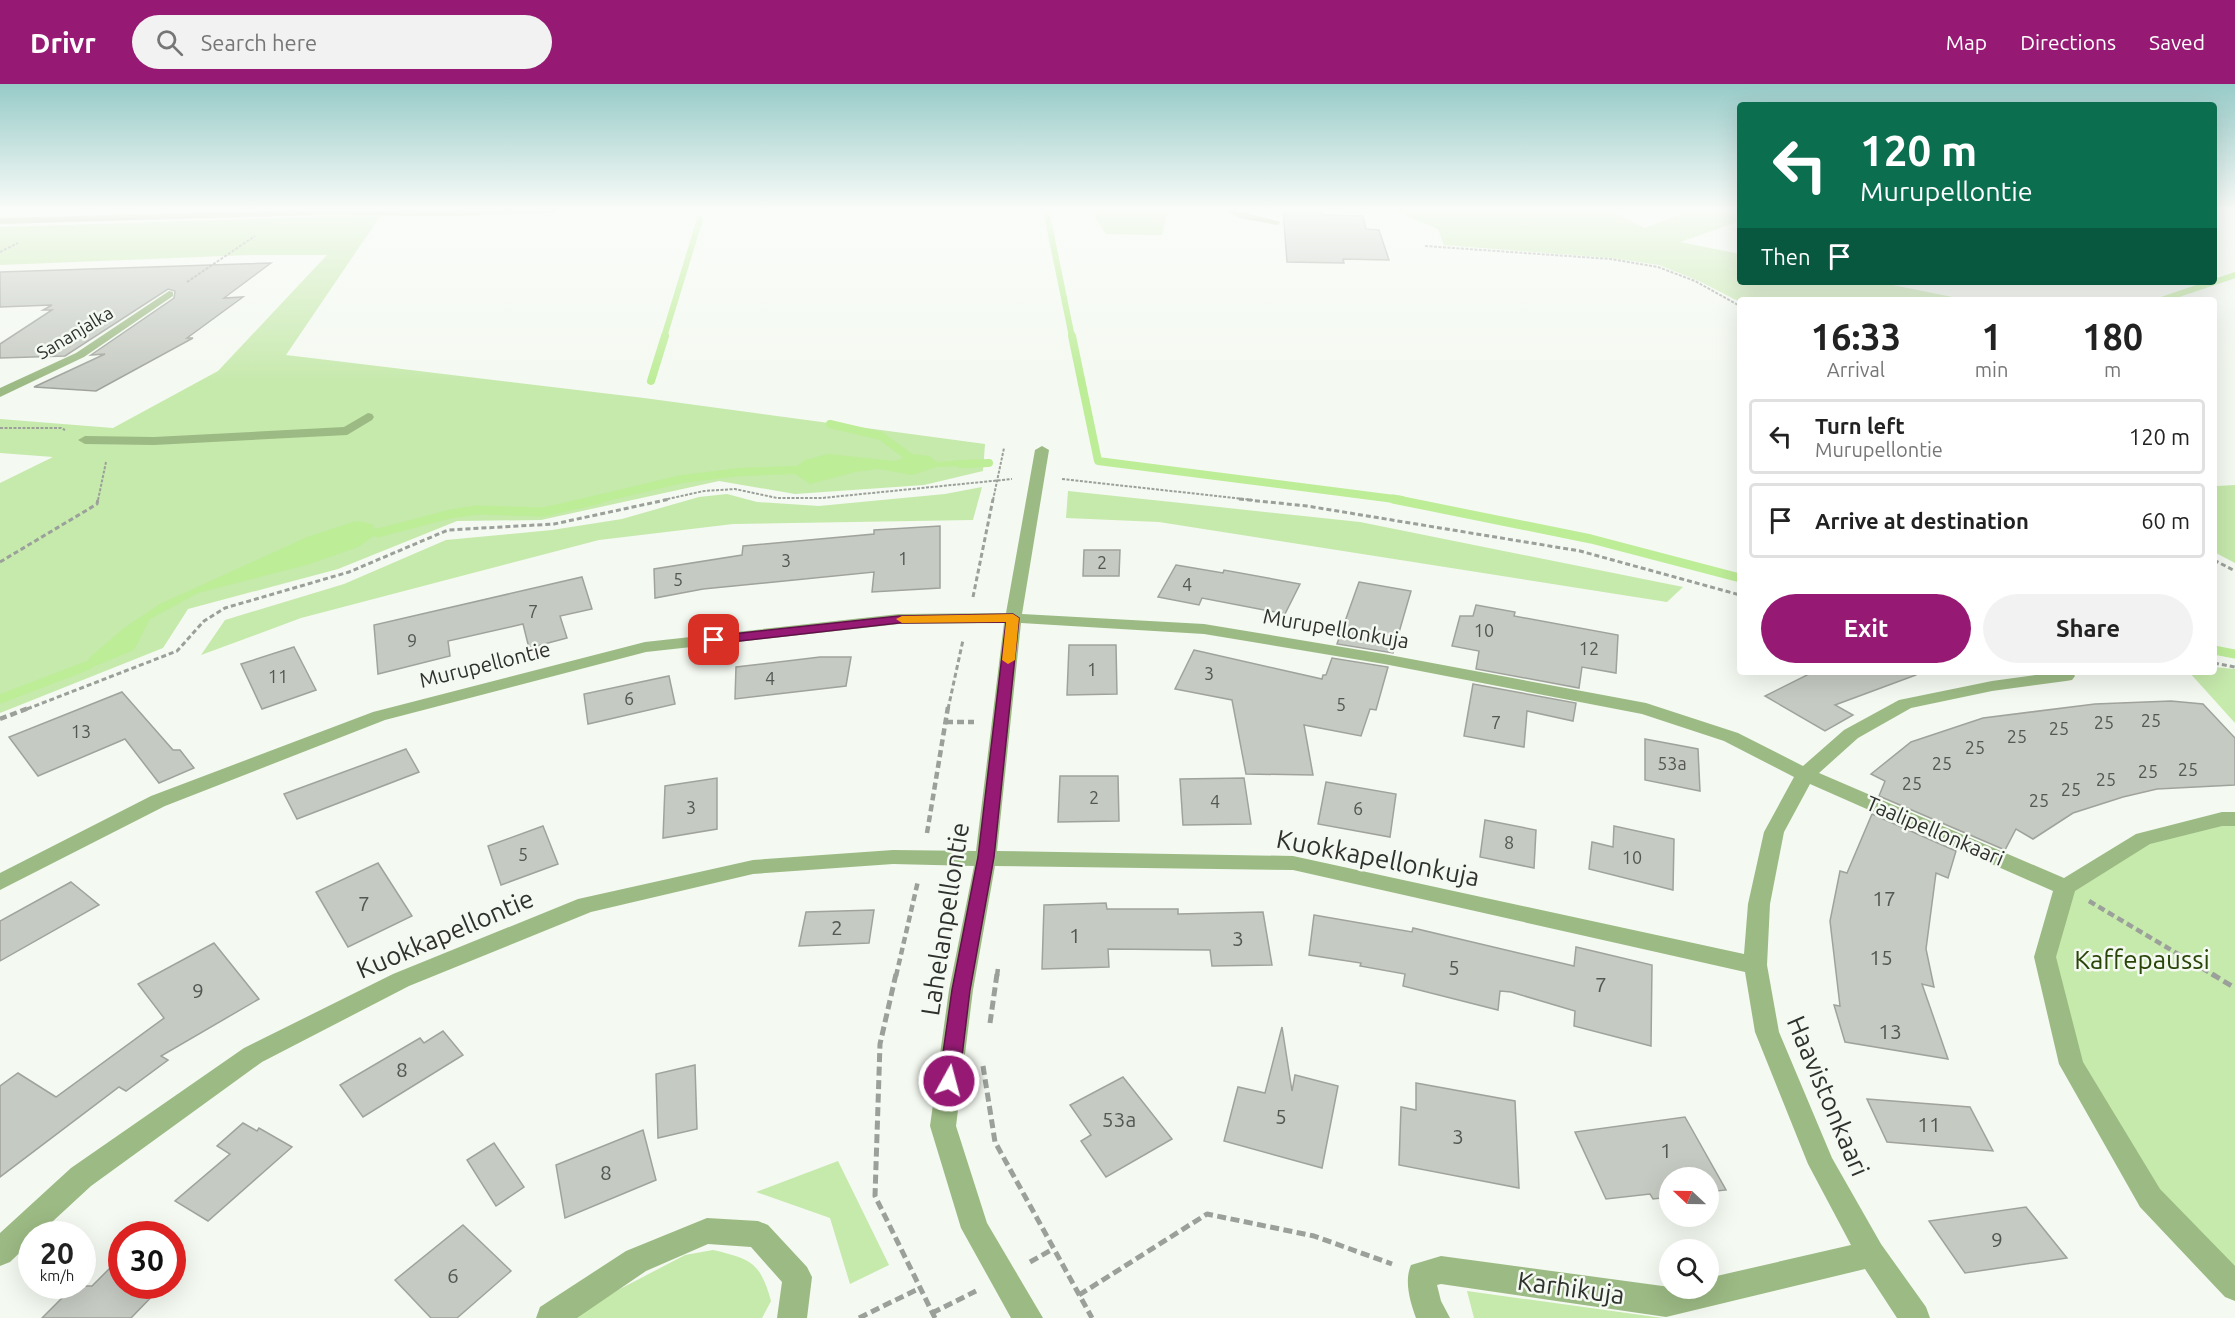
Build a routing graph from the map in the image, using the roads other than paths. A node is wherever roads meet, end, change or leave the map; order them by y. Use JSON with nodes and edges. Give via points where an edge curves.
{"nodes":[{"id":1,"x":169,"y":294,"type":"road end"},
{"id":2,"x":0,"y":393,"type":"edge"},
{"id":3,"x":368,"y":417,"type":"dead end"},
{"id":4,"x":85,"y":440,"type":"road end"},
{"id":5,"x":1042,"y":450,"type":"dead end"},
{"id":6,"x":1013,"y":618,"type":"junction"},
{"id":7,"x":2066,"y":676,"type":"dead end"},
{"id":8,"x":1805,"y":775,"type":"junction"},
{"id":9,"x":2235,"y":819,"type":"edge"},
{"id":10,"x":986,"y":857,"type":"junction"},
{"id":11,"x":0,"y":882,"type":"edge"},
{"id":12,"x":2065,"y":887,"type":"junction"},
{"id":13,"x":1755,"y":965,"type":"junction"},
{"id":14,"x":0,"y":1252,"type":"edge"},
{"id":15,"x":1871,"y":1254,"type":"junction"},
{"id":16,"x":2235,"y":1287,"type":"edge"},
{"id":17,"x":551,"y":1318,"type":"edge"},
{"id":18,"x":792,"y":1318,"type":"edge"},
{"id":19,"x":1028,"y":1318,"type":"edge"},
{"id":20,"x":1435,"y":1318,"type":"edge"},
{"id":21,"x":1915,"y":1318,"type":"edge"}],
"edges":[{"from":1,"to":2,"type":"street","name":"Sananjalka","via":[[80,354]]},
{"from":3,"to":4,"type":"street","via":[[346,431],[154,441]]},
{"from":5,"to":6,"type":"street"},
{"from":6,"to":8,"type":"street","name":"Murupellonkuja","via":[[1204,629],[1646,709],[1731,737]]},
{"from":6,"to":10,"type":"street","name":"Lahelanpellontie"},
{"from":6,"to":11,"type":"street","name":"Murupellontie","via":[[899,619],[645,647],[380,716],[158,801]]},
{"from":7,"to":8,"type":"street","name":"Haavistonkaari","via":[[1905,704],[1851,734]]},
{"from":8,"to":12,"type":"street","name":"Taalipellonkaari"},
{"from":8,"to":13,"type":"street","name":"Haavistonkaari","via":[[1774,832],[1759,904]]},
{"from":9,"to":12,"type":"street","via":[[2143,839]]},
{"from":10,"to":13,"type":"street","name":"Kuokkapellonkuja","via":[[1293,863]]},
{"from":10,"to":14,"type":"street","name":"Kuokkapellontie","via":[[753,867],[586,905],[401,980],[253,1055],[81,1177]]},
{"from":10,"to":19,"type":"street","name":"Lahelanpellontie","via":[[961,990],[943,1126],[975,1228]]},
{"from":12,"to":16,"type":"street","via":[[2045,957],[2071,1064],[2150,1198]]},
{"from":13,"to":15,"type":"street","name":"Haavistonkaari","via":[[1767,1032],[1821,1164]]},
{"from":15,"to":20,"type":"street","name":"Karhikuja","via":[[1666,1302],[1441,1270],[1421,1275],[1427,1308]]},
{"from":15,"to":21,"type":"street","name":"Haavistonkaari"},
{"from":17,"to":18,"type":"street","via":[[636,1261],[707,1231],[758,1234],[797,1277]]}]}
